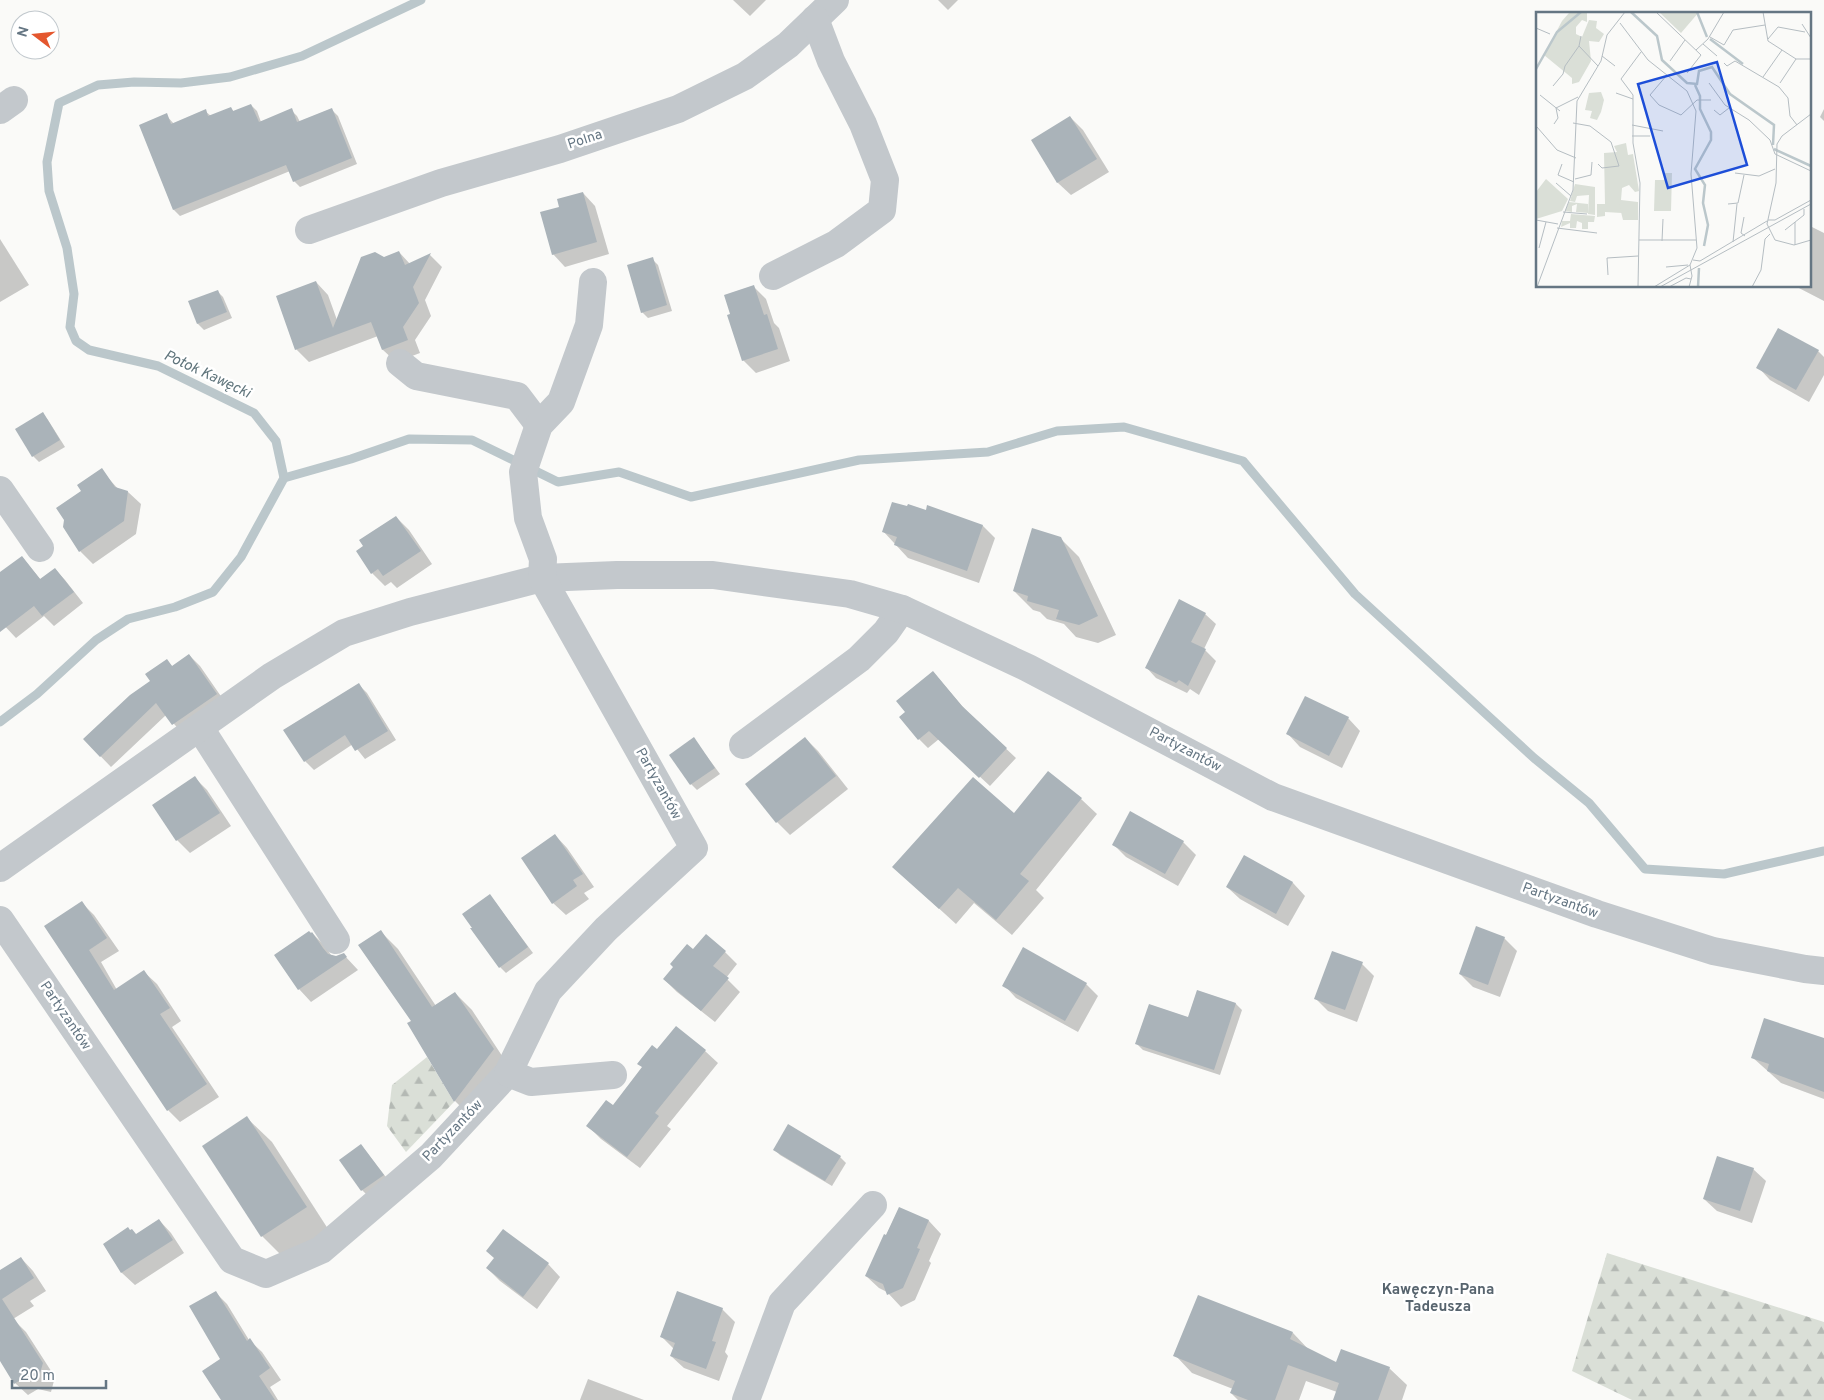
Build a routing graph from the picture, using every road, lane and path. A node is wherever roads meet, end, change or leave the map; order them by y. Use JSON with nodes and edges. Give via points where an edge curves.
{"nodes":[{"id":1,"x":835,"y":0,"type":"edge"},
{"id":2,"x":815,"y":19,"type":"junction"},
{"id":3,"x":309,"y":230,"type":"dead end"},
{"id":4,"x":773,"y":276,"type":"dead end"},
{"id":5,"x":593,"y":282,"type":"dead end"},
{"id":6,"x":400,"y":363,"type":"dead end"},
{"id":7,"x":535,"y":435,"type":"junction"},
{"id":8,"x":0,"y":490,"type":"edge"},
{"id":9,"x":40,"y":548,"type":"dead end"},
{"id":10,"x":542,"y":578,"type":"junction"},
{"id":11,"x":902,"y":609,"type":"junction"},
{"id":12,"x":200,"y":728,"type":"junction"},
{"id":13,"x":743,"y":745,"type":"dead end"},
{"id":14,"x":0,"y":868,"type":"edge"},
{"id":15,"x":0,"y":920,"type":"edge"},
{"id":16,"x":336,"y":940,"type":"dead end"},
{"id":17,"x":1824,"y":971,"type":"edge"},
{"id":18,"x":508,"y":1074,"type":"junction"},
{"id":19,"x":613,"y":1075,"type":"dead end"},
{"id":20,"x":873,"y":1205,"type":"dead end"},
{"id":21,"x":746,"y":1400,"type":"edge"}],
"edges":[{"from":1,"to":2,"type":"street","name":"Polna"},
{"from":2,"to":3,"type":"street","name":"Polna","via":[[788,45],[745,76],[678,109],[560,149],[441,183]]},
{"from":2,"to":4,"type":"street","via":[[885,180],[882,210],[836,244]]},
{"from":5,"to":7,"type":"street","via":[[589,325],[561,402]]},
{"from":6,"to":7,"type":"street","via":[[416,376],[517,396]]},
{"from":7,"to":10,"type":"street","via":[[523,472],[528,518],[543,559]]},
{"from":8,"to":9,"type":"street"},
{"from":10,"to":11,"type":"street","name":"Partyzantów","via":[[713,575],[850,594]]},
{"from":10,"to":12,"type":"street","name":"Partyzantów","via":[[410,612],[344,633],[272,676]]},
{"from":10,"to":18,"type":"street","name":"Partyzantów","via":[[694,848],[606,929],[548,991]]},
{"from":11,"to":13,"type":"street","via":[[886,632],[859,659]]},
{"from":11,"to":17,"type":"street","name":"Partyzantów","via":[[1028,668],[1274,797],[1588,911],[1713,952]]},
{"from":12,"to":14,"type":"street","name":"Partyzantów"},
{"from":12,"to":16,"type":"street"},
{"from":15,"to":18,"type":"street","name":"Partyzantów","via":[[232,1260],[266,1274],[321,1250],[351,1215],[431,1156]]},
{"from":18,"to":19,"type":"street","via":[[531,1082]]},
{"from":20,"to":21,"type":"street","via":[[782,1304]]}]}
